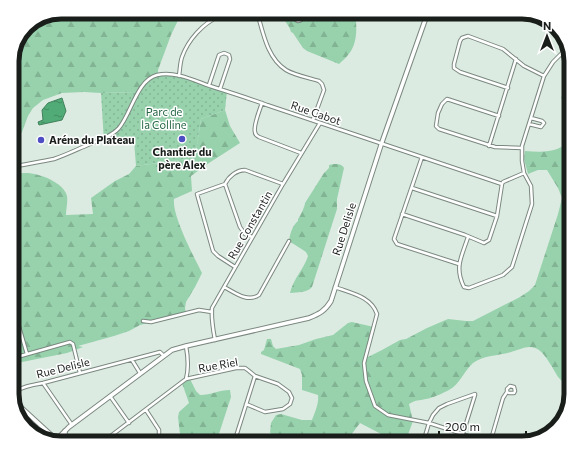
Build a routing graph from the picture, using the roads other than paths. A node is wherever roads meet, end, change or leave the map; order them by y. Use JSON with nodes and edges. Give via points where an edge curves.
{"nodes":[{"id":1,"x":215,"y":19,"type":"edge"},
{"id":2,"x":259,"y":19,"type":"edge"},
{"id":3,"x":426,"y":19,"type":"edge"},
{"id":4,"x":563,"y":52,"type":"edge"},
{"id":5,"x":516,"y":59,"type":"junction"},
{"id":6,"x":179,"y":76,"type":"junction"},
{"id":7,"x":544,"y":76,"type":"junction"},
{"id":8,"x":209,"y":86,"type":"junction"},
{"id":9,"x":508,"y":88,"type":"junction"},
{"id":10,"x":220,"y":89,"type":"junction"},
{"id":11,"x":262,"y":103,"type":"junction"},
{"id":12,"x":499,"y":116,"type":"junction"},
{"id":13,"x":531,"y":118,"type":"junction"},
{"id":14,"x":313,"y":120,"type":"junction"},
{"id":15,"x":320,"y":123,"type":"junction"},
{"id":16,"x":529,"y":124,"type":"junction"},
{"id":17,"x":382,"y":144,"type":"junction"},
{"id":18,"x":489,"y":146,"type":"junction"},
{"id":19,"x":522,"y":148,"type":"junction"},
{"id":20,"x":301,"y":153,"type":"junction"},
{"id":21,"x":422,"y":157,"type":"junction"},
{"id":22,"x":19,"y":166,"type":"edge"},
{"id":23,"x":524,"y":173,"type":"junction"},
{"id":24,"x":225,"y":184,"type":"junction"},
{"id":25,"x":283,"y":184,"type":"junction"},
{"id":26,"x":502,"y":184,"type":"junction"},
{"id":27,"x":412,"y":188,"type":"junction"},
{"id":28,"x":402,"y":214,"type":"junction"},
{"id":29,"x":497,"y":216,"type":"junction"},
{"id":30,"x":252,"y":237,"type":"junction"},
{"id":31,"x":468,"y":237,"type":"junction"},
{"id":32,"x":289,"y":241,"type":"dead end"},
{"id":33,"x":459,"y":264,"type":"junction"},
{"id":34,"x":235,"y":267,"type":"junction"},
{"id":35,"x":224,"y":287,"type":"junction"},
{"id":36,"x":335,"y":287,"type":"junction"},
{"id":37,"x":212,"y":312,"type":"junction"},
{"id":38,"x":143,"y":321,"type":"dead end"},
{"id":39,"x":19,"y":327,"type":"edge"},
{"id":40,"x":215,"y":340,"type":"junction"},
{"id":41,"x":186,"y":346,"type":"junction"},
{"id":42,"x":27,"y":354,"type":"junction"},
{"id":43,"x":19,"y":356,"type":"edge"},
{"id":44,"x":164,"y":356,"type":"junction"},
{"id":45,"x":132,"y":360,"type":"junction"},
{"id":46,"x":80,"y":373,"type":"junction"},
{"id":47,"x":140,"y":373,"type":"junction"},
{"id":48,"x":255,"y":376,"type":"junction"},
{"id":49,"x":186,"y":379,"type":"junction"},
{"id":50,"x":43,"y":383,"type":"junction"},
{"id":51,"x":19,"y":390,"type":"edge"},
{"id":52,"x":507,"y":392,"type":"dead end"},
{"id":53,"x":110,"y":396,"type":"junction"},
{"id":54,"x":246,"y":404,"type":"junction"},
{"id":55,"x":21,"y":408,"type":"edge"},
{"id":56,"x":146,"y":410,"type":"junction"},
{"id":57,"x":128,"y":423,"type":"junction"},
{"id":58,"x":429,"y":423,"type":"junction"},
{"id":59,"x":72,"y":425,"type":"junction"},
{"id":60,"x":65,"y":431,"type":"junction"},
{"id":61,"x":49,"y":434,"type":"edge"},
{"id":62,"x":463,"y":434,"type":"junction"},
{"id":63,"x":60,"y":436,"type":"edge"},
{"id":64,"x":65,"y":436,"type":"edge"},
{"id":65,"x":111,"y":436,"type":"edge"},
{"id":66,"x":160,"y":436,"type":"edge"},
{"id":67,"x":236,"y":436,"type":"edge"},
{"id":68,"x":425,"y":436,"type":"edge"},
{"id":69,"x":469,"y":436,"type":"edge"},
{"id":70,"x":490,"y":436,"type":"edge"}],
"edges":[{"from":1,"to":6,"type":"street","via":[[202,27],[190,41],[182,58]]},
{"from":2,"to":14,"type":"street","via":[[272,57],[287,70],[322,84],[324,90]]},
{"from":3,"to":17,"type":"street","name":"Rue Delisle"},
{"from":4,"to":7,"type":"street","via":[[552,62]]},
{"from":5,"to":7,"type":"street"},
{"from":5,"to":9,"type":"street"},
{"from":5,"to":9,"type":"street","via":[[503,49],[468,36],[460,42],[454,68]]},
{"from":6,"to":8,"type":"street","name":"Rue Cabot"},
{"from":6,"to":22,"type":"street","name":"Rue Cabot","via":[[158,75],[151,78],[138,92],[122,123],[114,132],[98,141],[53,159]]},
{"from":7,"to":13,"type":"street"},
{"from":8,"to":10,"type":"street","name":"Rue Cabot"},
{"from":8,"to":10,"type":"street","via":[[219,55],[224,53],[229,55],[230,59]]},
{"from":9,"to":12,"type":"street"},
{"from":10,"to":11,"type":"street","name":"Rue Cabot"},
{"from":11,"to":14,"type":"street","name":"Rue Cabot"},
{"from":11,"to":20,"type":"street","via":[[254,131],[256,134]]},
{"from":12,"to":18,"type":"street"},
{"from":12,"to":18,"type":"street","via":[[447,99],[438,113],[436,126],[439,129]]},
{"from":13,"to":16,"type":"street"},
{"from":13,"to":16,"type":"street","via":[[544,123],[541,127]]},
{"from":14,"to":15,"type":"street","name":"Rue Cabot"},
{"from":15,"to":17,"type":"street","name":"Rue Cabot"},
{"from":15,"to":20,"type":"street","name":"Rue Constantin"},
{"from":16,"to":19,"type":"street"},
{"from":17,"to":21,"type":"street","name":"Rue Cabot"},
{"from":17,"to":36,"type":"street","name":"Rue Delisle"},
{"from":18,"to":19,"type":"street"},
{"from":19,"to":23,"type":"street"},
{"from":20,"to":25,"type":"street","name":"Rue Constantin"},
{"from":21,"to":26,"type":"street","name":"Rue Cabot"},
{"from":21,"to":27,"type":"street"},
{"from":23,"to":26,"type":"street"},
{"from":23,"to":33,"type":"street","via":[[532,186],[532,204],[512,268],[502,275],[469,288],[464,287],[460,278]]},
{"from":24,"to":25,"type":"street","via":[[232,176],[245,170]]},
{"from":24,"to":30,"type":"street","via":[[240,227],[245,234]]},
{"from":24,"to":34,"type":"street","via":[[197,194],[213,250]]},
{"from":25,"to":30,"type":"street","name":"Rue Constantin"},
{"from":26,"to":29,"type":"street"},
{"from":27,"to":28,"type":"street"},
{"from":27,"to":29,"type":"street"},
{"from":28,"to":31,"type":"street"},
{"from":28,"to":33,"type":"street","via":[[394,239],[397,244]]},
{"from":29,"to":31,"type":"street","via":[[489,240],[484,243]]},
{"from":30,"to":34,"type":"street","name":"Rue Constantin"},
{"from":31,"to":33,"type":"street"},
{"from":32,"to":35,"type":"street","via":[[259,295],[249,299]]},
{"from":34,"to":35,"type":"street","name":"Rue Constantin"},
{"from":35,"to":37,"type":"street","name":"Rue Constantin"},
{"from":36,"to":40,"type":"street","name":"Rue Delisle","via":[[329,304],[320,314]]},
{"from":36,"to":58,"type":"street","via":[[372,303],[376,311],[364,363],[366,381],[375,406],[388,415]]},
{"from":37,"to":38,"type":"street","via":[[198,310],[151,322]]},
{"from":37,"to":40,"type":"street","name":"Rue Constantin"},
{"from":39,"to":42,"type":"street"},
{"from":40,"to":41,"type":"street","name":"Rue Delisle"},
{"from":41,"to":44,"type":"street","name":"Rue Delisle","via":[[172,350]]},
{"from":41,"to":49,"type":"street"},
{"from":42,"to":43,"type":"street"},
{"from":42,"to":46,"type":"street","via":[[70,342],[73,344]]},
{"from":44,"to":45,"type":"street","name":"Rue Delisle","via":[[160,352]]},
{"from":44,"to":47,"type":"street","name":"Rue Delisle"},
{"from":45,"to":46,"type":"street","name":"Rue Delisle"},
{"from":45,"to":47,"type":"street"},
{"from":46,"to":50,"type":"street","name":"Rue Delisle"},
{"from":47,"to":53,"type":"street","name":"Rue Delisle"},
{"from":48,"to":49,"type":"street","name":"Rue Riel","via":[[246,369],[236,368]]},
{"from":48,"to":54,"type":"street"},
{"from":48,"to":54,"type":"street","name":"Rue Riel","via":[[278,384],[289,392],[292,398],[290,404],[283,409],[265,412]]},
{"from":49,"to":56,"type":"street","name":"Rue Riel"},
{"from":50,"to":51,"type":"street","name":"Rue Delisle"},
{"from":50,"to":59,"type":"street"},
{"from":52,"to":70,"type":"street"},
{"from":53,"to":57,"type":"street"},
{"from":53,"to":59,"type":"street","name":"Rue Delisle"},
{"from":54,"to":67,"type":"street"},
{"from":55,"to":61,"type":"street"},
{"from":56,"to":57,"type":"street","name":"Rue Riel"},
{"from":56,"to":66,"type":"street","via":[[159,430]]},
{"from":57,"to":65,"type":"street","name":"Rue Riel"},
{"from":58,"to":62,"type":"street"},
{"from":58,"to":62,"type":"street","via":[[439,408],[475,394]]},
{"from":58,"to":68,"type":"street"},
{"from":59,"to":60,"type":"street","name":"Rue Delisle"},
{"from":60,"to":63,"type":"street","name":"Rue Delisle"},
{"from":60,"to":64,"type":"street"},
{"from":62,"to":69,"type":"street"}]}
